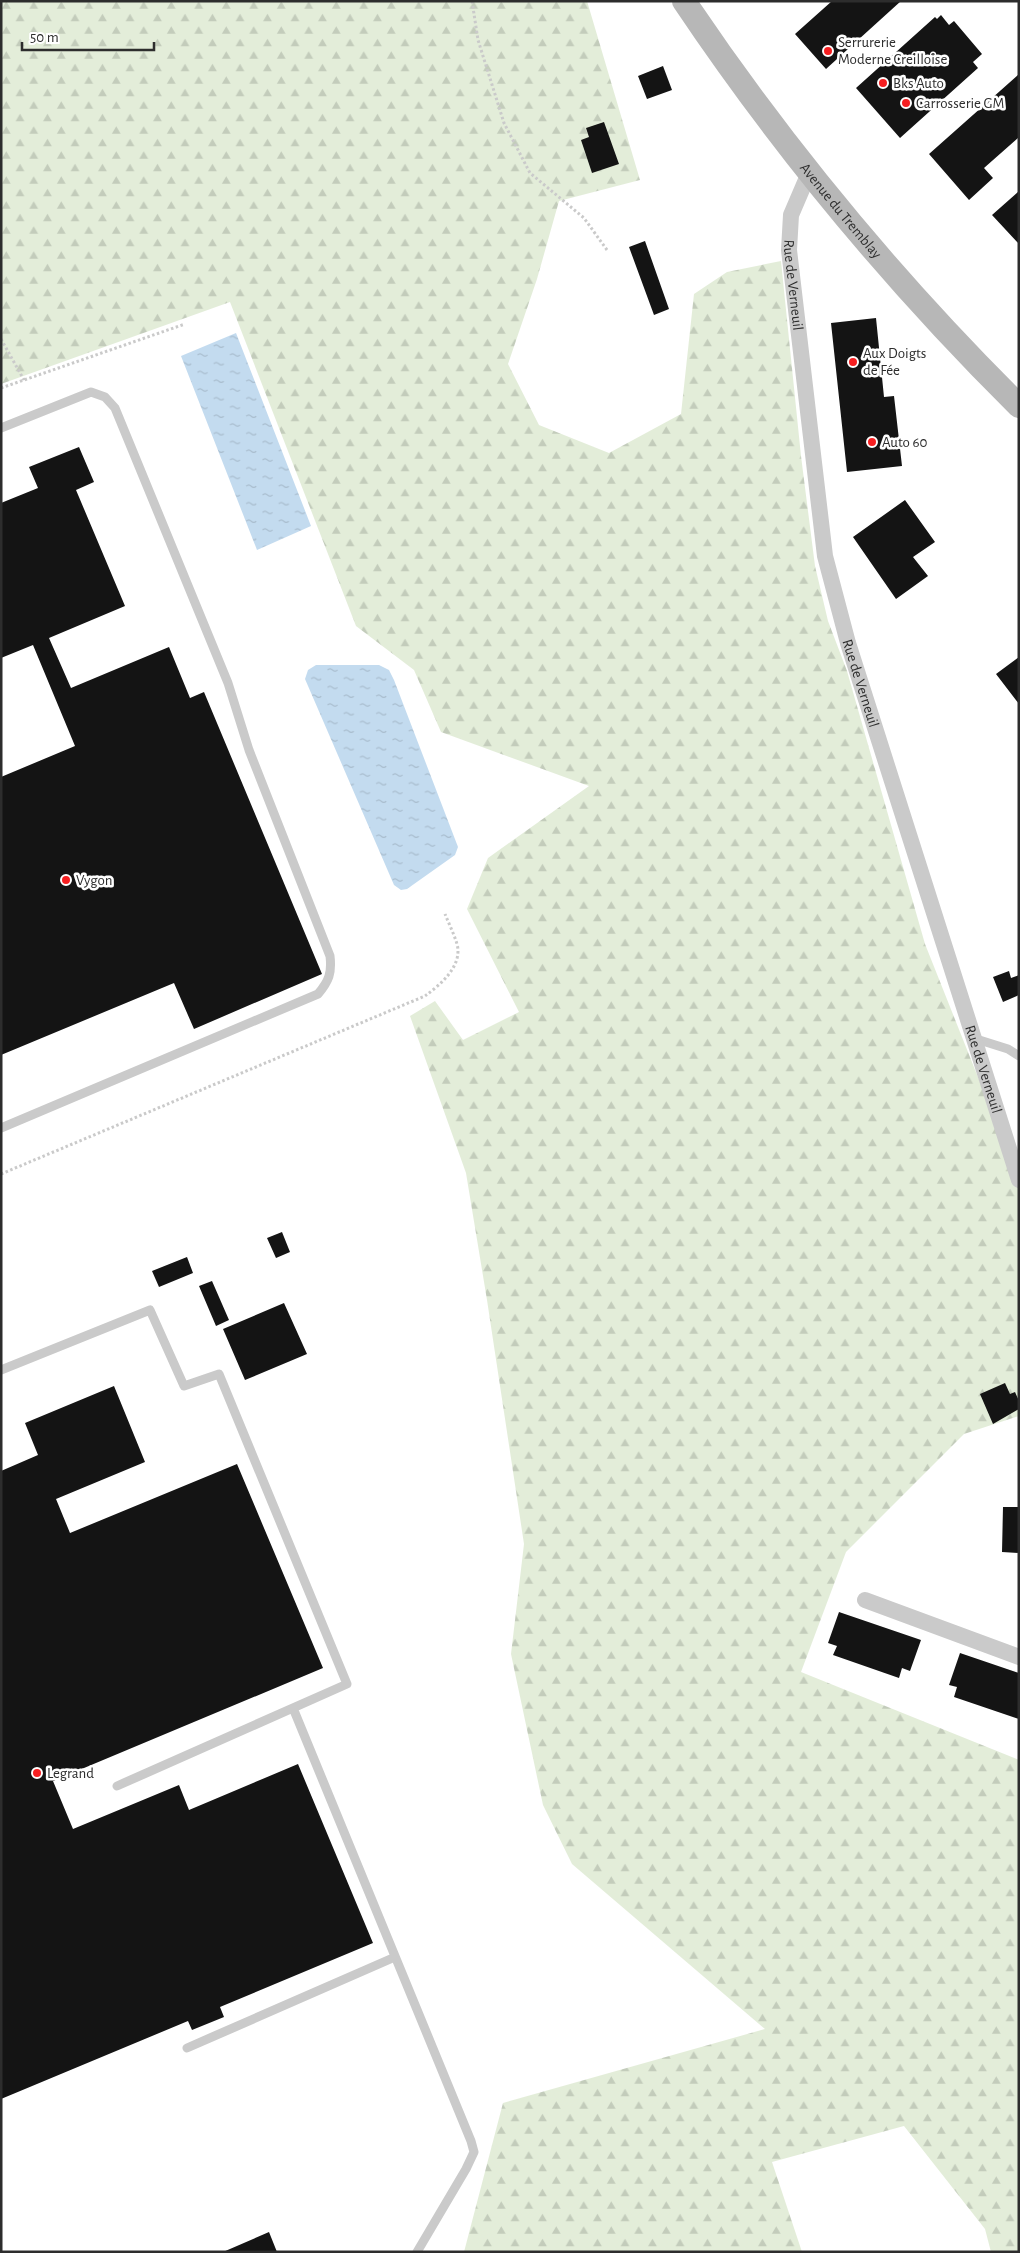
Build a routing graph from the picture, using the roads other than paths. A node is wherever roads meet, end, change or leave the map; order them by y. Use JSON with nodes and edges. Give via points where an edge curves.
{"nodes":[{"id":1,"x":684,"y":1,"type":"edge"},
{"id":2,"x":809,"y":173,"type":"junction"},
{"id":3,"x":1019,"y":406,"type":"edge"},
{"id":4,"x":1,"y":428,"type":"edge"},
{"id":5,"x":972,"y":1038,"type":"junction"},
{"id":6,"x":1019,"y":1056,"type":"edge"},
{"id":7,"x":1,"y":1128,"type":"edge"},
{"id":8,"x":1019,"y":1180,"type":"edge"},
{"id":9,"x":1,"y":1370,"type":"edge"},
{"id":10,"x":865,"y":1600,"type":"dead end"},
{"id":11,"x":1019,"y":1657,"type":"edge"},
{"id":12,"x":293,"y":1708,"type":"junction"},
{"id":13,"x":117,"y":1786,"type":"dead end"},
{"id":14,"x":395,"y":1956,"type":"junction"},
{"id":15,"x":187,"y":2048,"type":"dead end"},
{"id":16,"x":417,"y":2252,"type":"edge"}],
"edges":[{"from":1,"to":2,"type":"main road","name":"Avenue du Tremblay"},
{"from":2,"to":3,"type":"main road","name":"Avenue du Tremblay","via":[[933,318]]},
{"from":2,"to":5,"type":"street","name":"Rue de Verneuil","via":[[791,215],[789,250],[825,556],[848,643]]},
{"from":4,"to":7,"type":"lane","via":[[91,392],[105,397],[115,408],[228,684],[249,750],[330,956],[331,970],[328,982],[318,994]]},
{"from":5,"to":6,"type":"lane"},
{"from":5,"to":8,"type":"street","name":"Rue de Verneuil"},
{"from":9,"to":12,"type":"lane","via":[[150,1310],[184,1386],[219,1374],[347,1684]]},
{"from":10,"to":11,"type":"street"},
{"from":12,"to":13,"type":"lane"},
{"from":12,"to":14,"type":"lane"},
{"from":14,"to":15,"type":"lane"},
{"from":14,"to":16,"type":"lane","via":[[474,2152]]}]}
